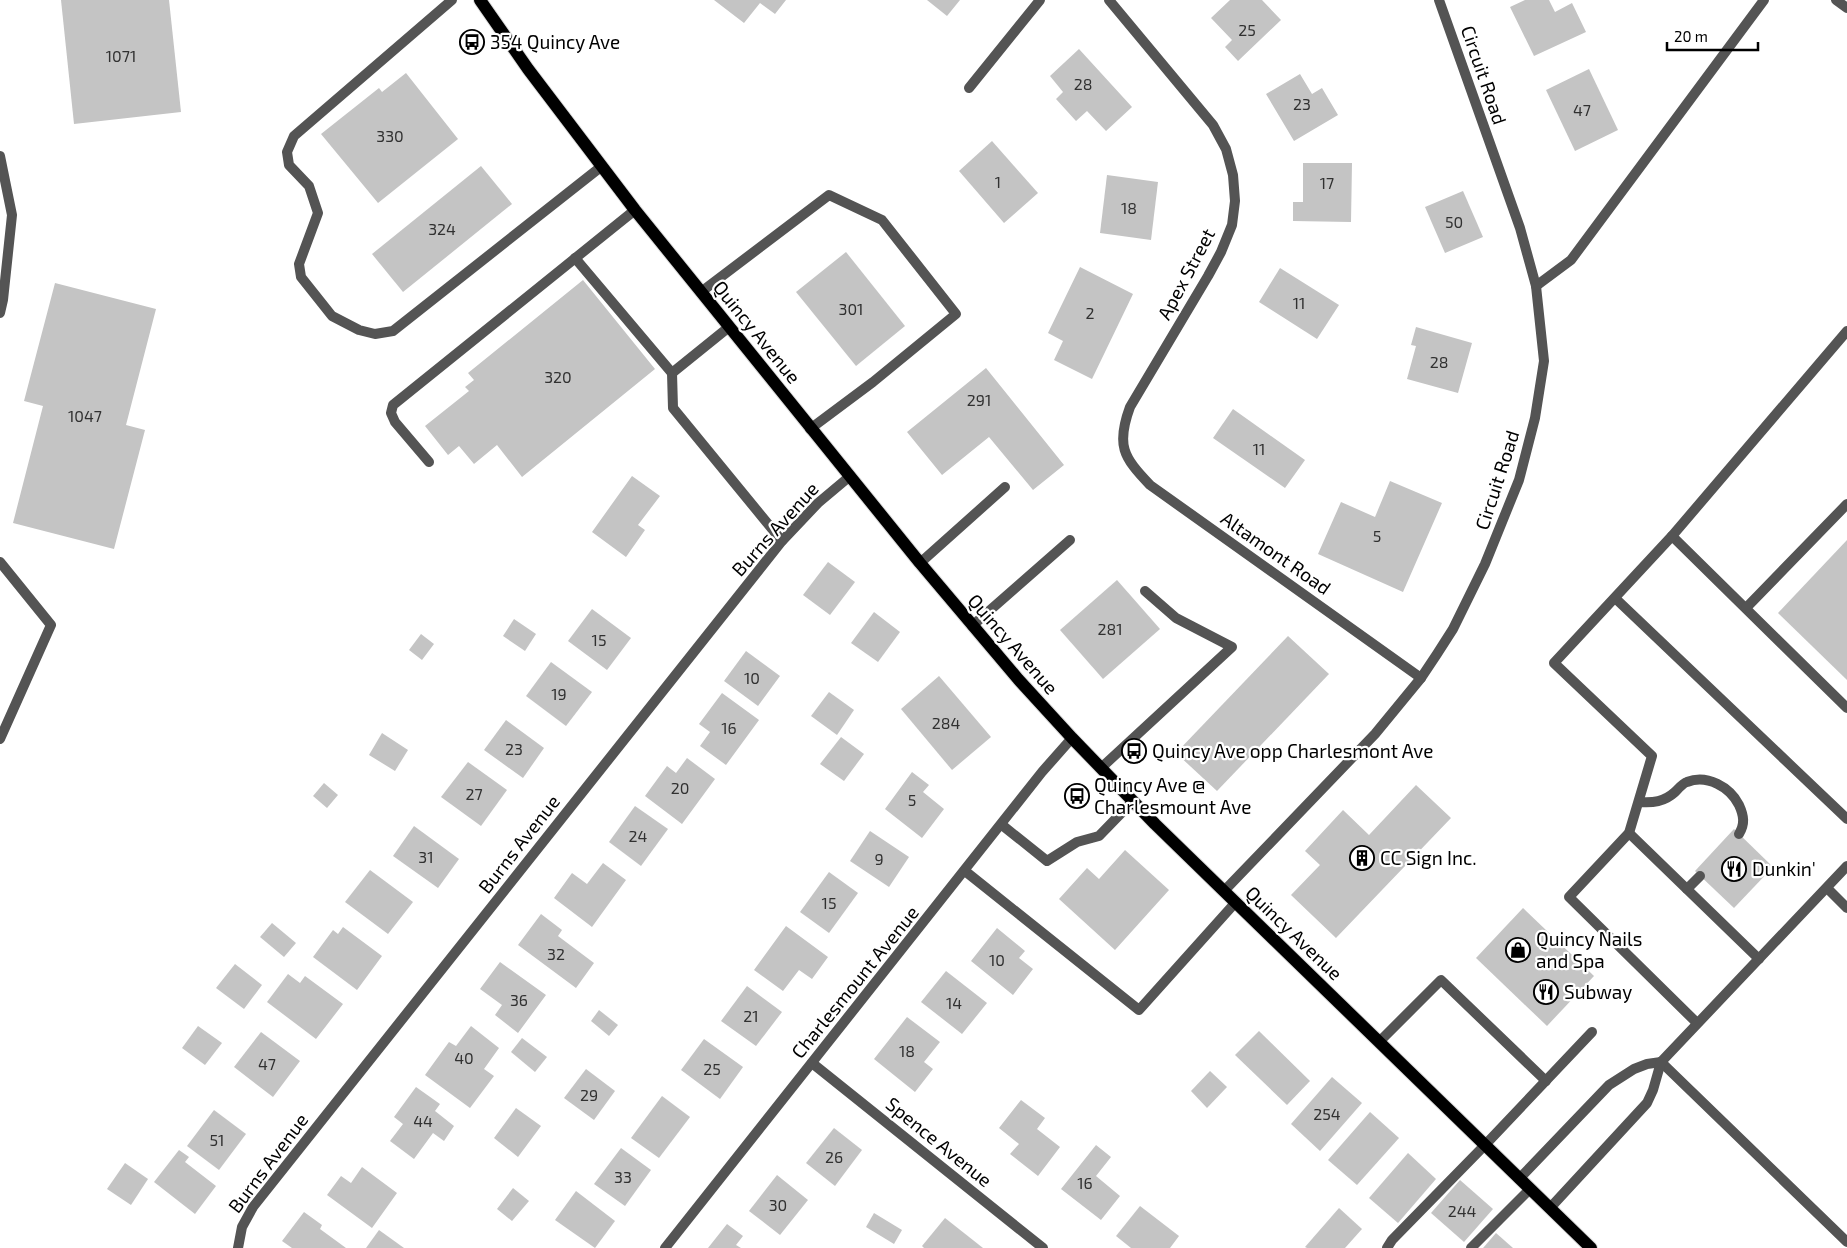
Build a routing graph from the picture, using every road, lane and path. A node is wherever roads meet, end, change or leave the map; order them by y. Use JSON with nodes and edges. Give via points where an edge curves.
{"nodes":[{"id":1,"x":452,"y":0,"type":"edge"},
{"id":2,"x":480,"y":0,"type":"edge"},
{"id":3,"x":1040,"y":0,"type":"edge"},
{"id":4,"x":1109,"y":0,"type":"edge"},
{"id":5,"x":1439,"y":0,"type":"edge"},
{"id":6,"x":1764,"y":0,"type":"edge"},
{"id":7,"x":1836,"y":0,"type":"edge"},
{"id":8,"x":1847,"y":8,"type":"edge"},
{"id":9,"x":970,"y":88,"type":"dead end"},
{"id":10,"x":0,"y":156,"type":"edge"},
{"id":11,"x":602,"y":166,"type":"junction"},
{"id":12,"x":635,"y":210,"type":"junction"},
{"id":13,"x":575,"y":258,"type":"junction"},
{"id":14,"x":1536,"y":286,"type":"junction"},
{"id":15,"x":702,"y":292,"type":"junction"},
{"id":16,"x":0,"y":313,"type":"edge"},
{"id":17,"x":729,"y":327,"type":"junction"},
{"id":18,"x":1847,"y":331,"type":"edge"},
{"id":19,"x":672,"y":374,"type":"junction"},
{"id":20,"x":810,"y":429,"type":"junction"},
{"id":21,"x":1123,"y":445,"type":"joint"},
{"id":22,"x":429,"y":462,"type":"dead end"},
{"id":23,"x":849,"y":477,"type":"junction"},
{"id":24,"x":1006,"y":487,"type":"dead end"},
{"id":25,"x":1847,"y":504,"type":"edge"},
{"id":26,"x":1672,"y":536,"type":"junction"},
{"id":27,"x":1070,"y":540,"type":"dead end"},
{"id":28,"x":782,"y":541,"type":"junction"},
{"id":29,"x":0,"y":562,"type":"edge"},
{"id":30,"x":920,"y":563,"type":"junction"},
{"id":31,"x":1145,"y":591,"type":"dead end"},
{"id":32,"x":1615,"y":598,"type":"junction"},
{"id":33,"x":1746,"y":608,"type":"junction"},
{"id":34,"x":972,"y":626,"type":"junction"},
{"id":35,"x":1421,"y":678,"type":"junction"},
{"id":36,"x":1847,"y":708,"type":"edge"},
{"id":37,"x":1072,"y":738,"type":"junction"},
{"id":38,"x":0,"y":739,"type":"edge"},
{"id":39,"x":1101,"y":768,"type":"junction"},
{"id":40,"x":1132,"y":801,"type":"junction"},
{"id":41,"x":1639,"y":802,"type":"junction"},
{"id":42,"x":1847,"y":819,"type":"edge"},
{"id":43,"x":1002,"y":825,"type":"junction"},
{"id":44,"x":1629,"y":834,"type":"junction"},
{"id":45,"x":1739,"y":834,"type":"dead end"},
{"id":46,"x":1847,"y":866,"type":"edge"},
{"id":47,"x":965,"y":871,"type":"junction"},
{"id":48,"x":1700,"y":876,"type":"dead end"},
{"id":49,"x":1826,"y":888,"type":"junction"},
{"id":50,"x":1687,"y":889,"type":"junction"},
{"id":51,"x":1224,"y":891,"type":"junction"},
{"id":52,"x":1235,"y":903,"type":"junction"},
{"id":53,"x":1847,"y":908,"type":"edge"},
{"id":54,"x":1759,"y":959,"type":"junction"},
{"id":55,"x":1698,"y":1023,"type":"junction"},
{"id":56,"x":1592,"y":1032,"type":"dead end"},
{"id":57,"x":1379,"y":1042,"type":"junction"},
{"id":58,"x":1661,"y":1062,"type":"junction"},
{"id":59,"x":812,"y":1063,"type":"junction"},
{"id":60,"x":1546,"y":1081,"type":"junction"},
{"id":61,"x":1485,"y":1146,"type":"junction"},
{"id":62,"x":1519,"y":1179,"type":"junction"},
{"id":63,"x":1530,"y":1189,"type":"junction"},
{"id":64,"x":1550,"y":1208,"type":"junction"},
{"id":65,"x":1847,"y":1242,"type":"edge"},
{"id":66,"x":238,"y":1248,"type":"edge"},
{"id":67,"x":665,"y":1248,"type":"edge"},
{"id":68,"x":1043,"y":1248,"type":"edge"},
{"id":69,"x":1387,"y":1248,"type":"edge"},
{"id":70,"x":1471,"y":1248,"type":"edge"},
{"id":71,"x":1591,"y":1248,"type":"edge"}],
"edges":[{"from":1,"to":11,"type":"street","via":[[294,136],[287,152],[289,165],[309,186],[318,213],[299,264],[301,276],[332,316],[375,334],[393,331]]},
{"from":2,"to":11,"type":"main road","name":"Quincy Avenue"},
{"from":3,"to":9,"type":"street"},
{"from":4,"to":21,"type":"street","name":"Apex Street","via":[[1213,125],[1226,149],[1234,175],[1235,201],[1232,225],[1221,252],[1130,407],[1124,424]]},
{"from":5,"to":14,"type":"street","name":"Circuit Road","via":[[1520,228]]},
{"from":6,"to":14,"type":"street","via":[[1571,260]]},
{"from":7,"to":8,"type":"street"},
{"from":10,"to":16,"type":"street","via":[[12,215]]},
{"from":11,"to":12,"type":"main road","name":"Quincy Avenue"},
{"from":12,"to":13,"type":"street"},
{"from":12,"to":15,"type":"main road","name":"Quincy Avenue"},
{"from":13,"to":19,"type":"street"},
{"from":13,"to":22,"type":"street","via":[[393,405],[391,413],[395,422]]},
{"from":14,"to":35,"type":"street","name":"Circuit Road","via":[[1544,361],[1535,418],[1519,480],[1485,564],[1452,629]]},
{"from":15,"to":17,"type":"main road","name":"Quincy Avenue"},
{"from":15,"to":20,"type":"street","via":[[829,195],[882,220],[956,314]]},
{"from":17,"to":19,"type":"street"},
{"from":17,"to":20,"type":"main road","name":"Quincy Avenue"},
{"from":18,"to":26,"type":"street"},
{"from":19,"to":28,"type":"street","via":[[672,408]]},
{"from":20,"to":23,"type":"main road","name":"Quincy Avenue"},
{"from":21,"to":35,"type":"street","name":"Altamont Road","via":[[1131,466],[1150,485]]},
{"from":23,"to":28,"type":"street","name":"Burns Avenue","via":[[818,503]]},
{"from":23,"to":30,"type":"main road","name":"Quincy Avenue"},
{"from":24,"to":30,"type":"street"},
{"from":25,"to":33,"type":"street"},
{"from":26,"to":32,"type":"street"},
{"from":26,"to":33,"type":"street"},
{"from":27,"to":34,"type":"street"},
{"from":28,"to":66,"type":"street","name":"Burns Avenue","via":[[253,1207],[242,1227]]},
{"from":29,"to":38,"type":"street","via":[[50,625]]},
{"from":30,"to":34,"type":"main road","name":"Quincy Avenue"},
{"from":31,"to":39,"type":"street","via":[[1176,618],[1232,647]]},
{"from":32,"to":41,"type":"street","via":[[1554,663],[1652,756]]},
{"from":32,"to":42,"type":"street"},
{"from":33,"to":36,"type":"street"},
{"from":34,"to":37,"type":"main road","name":"Quincy Avenue"},
{"from":35,"to":51,"type":"street","name":"Circuit Road","via":[[1375,734]]},
{"from":37,"to":39,"type":"main road","name":"Quincy Avenue"},
{"from":37,"to":43,"type":"street","name":"Charlesmount Avenue"},
{"from":39,"to":40,"type":"main road","name":"Quincy Avenue"},
{"from":40,"to":43,"type":"street","via":[[1099,836],[1077,842],[1047,861]]},
{"from":40,"to":51,"type":"main road","name":"Quincy Avenue"},
{"from":41,"to":44,"type":"street"},
{"from":41,"to":45,"type":"street","via":[[1654,803],[1668,798],[1686,782],[1707,780],[1724,787],[1736,798],[1744,826]]},
{"from":43,"to":47,"type":"street","name":"Charlesmount Avenue"},
{"from":44,"to":50,"type":"street"},
{"from":44,"to":55,"type":"street","via":[[1569,897]]},
{"from":46,"to":49,"type":"street"},
{"from":47,"to":52,"type":"street","via":[[1139,1010]]},
{"from":47,"to":59,"type":"street","name":"Charlesmount Avenue"},
{"from":48,"to":50,"type":"street"},
{"from":49,"to":53,"type":"street"},
{"from":49,"to":54,"type":"street"},
{"from":50,"to":54,"type":"street"},
{"from":51,"to":52,"type":"main road","name":"Quincy Avenue"},
{"from":52,"to":57,"type":"main road","name":"Quincy Avenue"},
{"from":54,"to":55,"type":"street"},
{"from":55,"to":58,"type":"street"},
{"from":56,"to":60,"type":"street"},
{"from":57,"to":60,"type":"street","via":[[1440,980]]},
{"from":57,"to":61,"type":"main road","name":"Quincy Avenue"},
{"from":58,"to":62,"type":"street","via":[[1634,1069],[1609,1085]]},
{"from":58,"to":64,"type":"street","via":[[1647,1103]]},
{"from":58,"to":65,"type":"street"},
{"from":59,"to":67,"type":"street","name":"Charlesmount Avenue"},
{"from":59,"to":68,"type":"street","name":"Spence Avenue"},
{"from":60,"to":61,"type":"street"},
{"from":61,"to":62,"type":"main road","name":"Quincy Avenue"},
{"from":61,"to":69,"type":"street"},
{"from":62,"to":63,"type":"main road","name":"Quincy Avenue"},
{"from":63,"to":64,"type":"main road","name":"Quincy Avenue"},
{"from":63,"to":70,"type":"street"},
{"from":64,"to":71,"type":"main road","name":"Quincy Avenue"}]}
